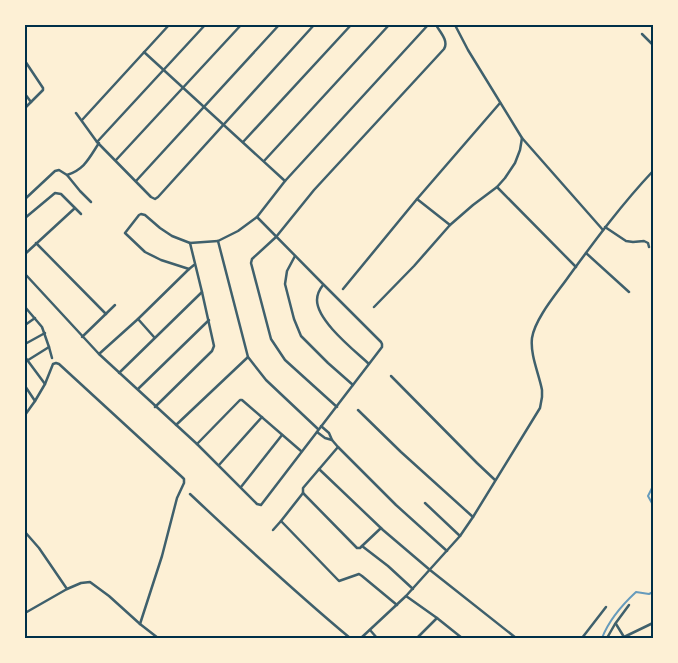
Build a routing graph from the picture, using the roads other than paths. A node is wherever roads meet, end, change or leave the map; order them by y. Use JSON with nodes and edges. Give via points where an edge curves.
{"nodes":[{"id":1,"x":169,"y":25,"type":"edge"},
{"id":2,"x":204,"y":25,"type":"edge"},
{"id":3,"x":241,"y":25,"type":"edge"},
{"id":4,"x":279,"y":25,"type":"edge"},
{"id":5,"x":314,"y":25,"type":"edge"},
{"id":6,"x":351,"y":25,"type":"edge"},
{"id":7,"x":388,"y":25,"type":"edge"},
{"id":8,"x":428,"y":25,"type":"edge"},
{"id":9,"x":436,"y":25,"type":"edge"},
{"id":10,"x":455,"y":25,"type":"edge"},
{"id":11,"x":642,"y":34,"type":"dead end"},
{"id":12,"x":653,"y":45,"type":"edge"},
{"id":13,"x":144,"y":52,"type":"junction"},
{"id":14,"x":25,"y":62,"type":"edge"},
{"id":15,"x":163,"y":70,"type":"junction"},
{"id":16,"x":183,"y":87,"type":"junction"},
{"id":17,"x":25,"y":94,"type":"edge"},
{"id":18,"x":31,"y":102,"type":"junction"},
{"id":19,"x":500,"y":102,"type":"junction"},
{"id":20,"x":204,"y":107,"type":"junction"},
{"id":21,"x":25,"y":108,"type":"edge"},
{"id":22,"x":76,"y":113,"type":"dead end"},
{"id":23,"x":82,"y":120,"type":"junction"},
{"id":24,"x":224,"y":124,"type":"junction"},
{"id":25,"x":522,"y":138,"type":"junction"},
{"id":26,"x":98,"y":142,"type":"junction"},
{"id":27,"x":243,"y":142,"type":"junction"},
{"id":28,"x":116,"y":160,"type":"junction"},
{"id":29,"x":264,"y":161,"type":"junction"},
{"id":30,"x":653,"y":171,"type":"edge"},
{"id":31,"x":67,"y":174,"type":"junction"},
{"id":32,"x":136,"y":181,"type":"junction"},
{"id":33,"x":285,"y":181,"type":"junction"},
{"id":34,"x":497,"y":187,"type":"junction"},
{"id":35,"x":25,"y":199,"type":"edge"},
{"id":36,"x":417,"y":199,"type":"junction"},
{"id":37,"x":91,"y":202,"type":"dead end"},
{"id":38,"x":75,"y":208,"type":"junction"},
{"id":39,"x":81,"y":214,"type":"dead end"},
{"id":40,"x":257,"y":217,"type":"junction"},
{"id":41,"x":25,"y":218,"type":"edge"},
{"id":42,"x":450,"y":225,"type":"junction"},
{"id":43,"x":604,"y":228,"type":"junction"},
{"id":44,"x":276,"y":237,"type":"junction"},
{"id":45,"x":218,"y":241,"type":"junction"},
{"id":46,"x":36,"y":243,"type":"junction"},
{"id":47,"x":190,"y":243,"type":"junction"},
{"id":48,"x":649,"y":247,"type":"dead end"},
{"id":49,"x":586,"y":253,"type":"junction"},
{"id":50,"x":25,"y":254,"type":"edge"},
{"id":51,"x":295,"y":256,"type":"junction"},
{"id":52,"x":194,"y":265,"type":"junction"},
{"id":53,"x":576,"y":267,"type":"junction"},
{"id":54,"x":189,"y":268,"type":"junction"},
{"id":55,"x":25,"y":272,"type":"edge"},
{"id":56,"x":323,"y":284,"type":"junction"},
{"id":57,"x":343,"y":289,"type":"dead end"},
{"id":58,"x":202,"y":292,"type":"junction"},
{"id":59,"x":629,"y":292,"type":"dead end"},
{"id":60,"x":115,"y":306,"type":"dead end"},
{"id":61,"x":25,"y":307,"type":"edge"},
{"id":62,"x":374,"y":307,"type":"dead end"},
{"id":63,"x":106,"y":314,"type":"junction"},
{"id":64,"x":35,"y":318,"type":"junction"},
{"id":65,"x":138,"y":319,"type":"junction"},
{"id":66,"x":208,"y":320,"type":"junction"},
{"id":67,"x":25,"y":325,"type":"edge"},
{"id":68,"x":44,"y":333,"type":"junction"},
{"id":69,"x":82,"y":337,"type":"junction"},
{"id":70,"x":154,"y":337,"type":"junction"},
{"id":71,"x":25,"y":344,"type":"edge"},
{"id":72,"x":49,"y":347,"type":"junction"},
{"id":73,"x":99,"y":354,"type":"junction"},
{"id":74,"x":248,"y":357,"type":"junction"},
{"id":75,"x":52,"y":358,"type":"dead end"},
{"id":76,"x":26,"y":360,"type":"edge"},
{"id":77,"x":369,"y":364,"type":"junction"},
{"id":78,"x":119,"y":372,"type":"junction"},
{"id":79,"x":391,"y":376,"type":"dead end"},
{"id":80,"x":45,"y":384,"type":"junction"},
{"id":81,"x":353,"y":385,"type":"junction"},
{"id":82,"x":25,"y":386,"type":"edge"},
{"id":83,"x":138,"y":389,"type":"junction"},
{"id":84,"x":35,"y":401,"type":"junction"},
{"id":85,"x":156,"y":406,"type":"junction"},
{"id":86,"x":336,"y":407,"type":"junction"},
{"id":87,"x":358,"y":410,"type":"dead end"},
{"id":88,"x":25,"y":415,"type":"edge"},
{"id":89,"x":262,"y":417,"type":"junction"},
{"id":90,"x":176,"y":425,"type":"junction"},
{"id":91,"x":321,"y":426,"type":"junction"},
{"id":92,"x":317,"y":430,"type":"junction"},
{"id":93,"x":282,"y":435,"type":"junction"},
{"id":94,"x":332,"y":440,"type":"junction"},
{"id":95,"x":197,"y":444,"type":"junction"},
{"id":96,"x":338,"y":447,"type":"junction"},
{"id":97,"x":301,"y":451,"type":"junction"},
{"id":98,"x":219,"y":465,"type":"junction"},
{"id":99,"x":319,"y":468,"type":"junction"},
{"id":100,"x":495,"y":480,"type":"junction"},
{"id":101,"x":240,"y":487,"type":"junction"},
{"id":102,"x":303,"y":493,"type":"junction"},
{"id":103,"x":190,"y":494,"type":"dead end"},
{"id":104,"x":426,"y":503,"type":"dead end"},
{"id":105,"x":473,"y":517,"type":"junction"},
{"id":106,"x":282,"y":521,"type":"junction"},
{"id":107,"x":381,"y":528,"type":"junction"},
{"id":108,"x":273,"y":530,"type":"dead end"},
{"id":109,"x":25,"y":532,"type":"edge"},
{"id":110,"x":460,"y":536,"type":"junction"},
{"id":111,"x":362,"y":546,"type":"junction"},
{"id":112,"x":447,"y":551,"type":"junction"},
{"id":113,"x":430,"y":570,"type":"junction"},
{"id":114,"x":67,"y":589,"type":"junction"},
{"id":115,"x":413,"y":589,"type":"junction"},
{"id":116,"x":406,"y":596,"type":"junction"},
{"id":117,"x":397,"y":605,"type":"junction"},
{"id":118,"x":629,"y":605,"type":"dead end"},
{"id":119,"x":606,"y":607,"type":"dead end"},
{"id":120,"x":25,"y":613,"type":"edge"},
{"id":121,"x":436,"y":618,"type":"junction"},
{"id":122,"x":653,"y":623,"type":"edge"},
{"id":123,"x":140,"y":624,"type":"junction"},
{"id":124,"x":615,"y":624,"type":"junction"},
{"id":125,"x":370,"y":630,"type":"junction"},
{"id":126,"x":624,"y":637,"type":"edge"},
{"id":127,"x":158,"y":638,"type":"edge"},
{"id":128,"x":350,"y":638,"type":"edge"},
{"id":129,"x":361,"y":638,"type":"edge"},
{"id":130,"x":377,"y":638,"type":"edge"},
{"id":131,"x":417,"y":638,"type":"edge"},
{"id":132,"x":462,"y":638,"type":"edge"},
{"id":133,"x":516,"y":638,"type":"edge"},
{"id":134,"x":582,"y":638,"type":"edge"},
{"id":135,"x":607,"y":638,"type":"edge"}],
"edges":[{"from":1,"to":13,"type":"street"},
{"from":2,"to":15,"type":"street"},
{"from":3,"to":16,"type":"street"},
{"from":4,"to":20,"type":"street"},
{"from":5,"to":24,"type":"street"},
{"from":6,"to":27,"type":"street"},
{"from":7,"to":29,"type":"street"},
{"from":8,"to":33,"type":"street"},
{"from":9,"to":44,"type":"street","via":[[446,42],[444,49],[314,190]]},
{"from":10,"to":19,"type":"street"},
{"from":11,"to":12,"type":"street"},
{"from":13,"to":15,"type":"street"},
{"from":13,"to":23,"type":"street"},
{"from":14,"to":18,"type":"street","via":[[43,88]]},
{"from":15,"to":16,"type":"street"},
{"from":15,"to":26,"type":"street"},
{"from":16,"to":20,"type":"street"},
{"from":16,"to":28,"type":"street"},
{"from":17,"to":18,"type":"street"},
{"from":18,"to":21,"type":"street"},
{"from":19,"to":25,"type":"street"},
{"from":19,"to":36,"type":"street"},
{"from":20,"to":24,"type":"street"},
{"from":20,"to":32,"type":"street"},
{"from":22,"to":23,"type":"street"},
{"from":23,"to":26,"type":"street"},
{"from":24,"to":27,"type":"street"},
{"from":24,"to":32,"type":"street","via":[[155,199]]},
{"from":25,"to":34,"type":"street","via":[[515,162]]},
{"from":25,"to":43,"type":"street"},
{"from":26,"to":28,"type":"street"},
{"from":26,"to":31,"type":"street","via":[[88,161],[76,172]]},
{"from":27,"to":29,"type":"street"},
{"from":28,"to":32,"type":"street"},
{"from":29,"to":33,"type":"street"},
{"from":30,"to":43,"type":"street"},
{"from":31,"to":35,"type":"street","via":[[55,171]]},
{"from":31,"to":37,"type":"street"},
{"from":33,"to":40,"type":"street"},
{"from":34,"to":42,"type":"street"},
{"from":34,"to":53,"type":"street"},
{"from":36,"to":42,"type":"street"},
{"from":36,"to":57,"type":"street"},
{"from":38,"to":39,"type":"street"},
{"from":38,"to":41,"type":"street","via":[[55,193]]},
{"from":38,"to":46,"type":"street"},
{"from":40,"to":44,"type":"street"},
{"from":40,"to":45,"type":"street"},
{"from":42,"to":62,"type":"street"},
{"from":43,"to":48,"type":"street","via":[[626,241],[644,241]]},
{"from":43,"to":49,"type":"street"},
{"from":44,"to":51,"type":"street"},
{"from":44,"to":86,"type":"street","via":[[252,258],[251,263],[271,339],[285,360]]},
{"from":45,"to":47,"type":"street"},
{"from":45,"to":74,"type":"street"},
{"from":46,"to":50,"type":"street"},
{"from":46,"to":63,"type":"street"},
{"from":47,"to":52,"type":"street"},
{"from":47,"to":54,"type":"street","via":[[172,236],[142,214],[125,233],[145,252]]},
{"from":49,"to":53,"type":"street"},
{"from":49,"to":59,"type":"street"},
{"from":51,"to":56,"type":"street"},
{"from":51,"to":81,"type":"street","via":[[287,271],[286,284],[301,336]]},
{"from":52,"to":54,"type":"street"},
{"from":52,"to":58,"type":"street"},
{"from":53,"to":100,"type":"street","via":[[534,329],[532,346],[542,390],[541,402]]},
{"from":54,"to":65,"type":"street"},
{"from":55,"to":69,"type":"street"},
{"from":56,"to":77,"type":"street","via":[[317,301],[321,313],[332,330]]},
{"from":56,"to":77,"type":"street","via":[[381,342],[382,347]]},
{"from":58,"to":66,"type":"street"},
{"from":58,"to":70,"type":"street"},
{"from":60,"to":63,"type":"street"},
{"from":61,"to":64,"type":"street"},
{"from":63,"to":69,"type":"street"},
{"from":64,"to":67,"type":"street"},
{"from":64,"to":68,"type":"street"},
{"from":65,"to":70,"type":"street"},
{"from":65,"to":73,"type":"street"},
{"from":66,"to":83,"type":"street"},
{"from":66,"to":85,"type":"street","via":[[214,346],[212,352]]},
{"from":68,"to":71,"type":"street"},
{"from":68,"to":72,"type":"street"},
{"from":69,"to":73,"type":"street"},
{"from":70,"to":78,"type":"street"},
{"from":72,"to":75,"type":"street"},
{"from":72,"to":76,"type":"street"},
{"from":73,"to":78,"type":"street"},
{"from":74,"to":90,"type":"street"},
{"from":74,"to":92,"type":"street","via":[[266,380]]},
{"from":76,"to":80,"type":"street"},
{"from":77,"to":81,"type":"street"},
{"from":78,"to":83,"type":"street"},
{"from":79,"to":100,"type":"street"},
{"from":80,"to":84,"type":"street"},
{"from":80,"to":123,"type":"street","via":[[53,364],[59,364],[184,479]]},
{"from":81,"to":86,"type":"street"},
{"from":82,"to":84,"type":"street"},
{"from":83,"to":85,"type":"street"},
{"from":84,"to":88,"type":"street"},
{"from":85,"to":90,"type":"street"},
{"from":86,"to":91,"type":"street"},
{"from":87,"to":105,"type":"street"},
{"from":89,"to":93,"type":"street"},
{"from":89,"to":95,"type":"street","via":[[240,400]]},
{"from":89,"to":98,"type":"street"},
{"from":90,"to":95,"type":"street"},
{"from":91,"to":92,"type":"street"},
{"from":91,"to":94,"type":"street"},
{"from":92,"to":94,"type":"street"},
{"from":92,"to":97,"type":"street"},
{"from":93,"to":97,"type":"street"},
{"from":93,"to":101,"type":"street"},
{"from":94,"to":96,"type":"street"},
{"from":95,"to":98,"type":"street"},
{"from":96,"to":99,"type":"street"},
{"from":96,"to":112,"type":"street"},
{"from":97,"to":101,"type":"street","via":[[261,505]]},
{"from":98,"to":101,"type":"street"},
{"from":99,"to":102,"type":"street","via":[[303,488]]},
{"from":99,"to":107,"type":"street"},
{"from":100,"to":105,"type":"street"},
{"from":102,"to":106,"type":"street"},
{"from":102,"to":111,"type":"street","via":[[357,548]]},
{"from":103,"to":128,"type":"street"},
{"from":104,"to":110,"type":"street"},
{"from":105,"to":110,"type":"street"},
{"from":106,"to":108,"type":"street"},
{"from":106,"to":117,"type":"street","via":[[339,581],[359,574]]},
{"from":107,"to":111,"type":"street"},
{"from":107,"to":113,"type":"street"},
{"from":109,"to":114,"type":"street"},
{"from":110,"to":112,"type":"street"},
{"from":111,"to":115,"type":"street"},
{"from":112,"to":113,"type":"street"},
{"from":113,"to":115,"type":"street"},
{"from":113,"to":133,"type":"street"},
{"from":114,"to":120,"type":"street"},
{"from":114,"to":123,"type":"street","via":[[90,582]]},
{"from":115,"to":116,"type":"street"},
{"from":116,"to":117,"type":"street"},
{"from":116,"to":121,"type":"street"},
{"from":117,"to":125,"type":"street"},
{"from":118,"to":124,"type":"street"},
{"from":119,"to":134,"type":"street"},
{"from":121,"to":131,"type":"street"},
{"from":121,"to":132,"type":"street"},
{"from":122,"to":126,"type":"street"},
{"from":123,"to":127,"type":"street"},
{"from":124,"to":126,"type":"street"},
{"from":124,"to":135,"type":"street"},
{"from":125,"to":129,"type":"street"},
{"from":125,"to":130,"type":"street"}]}
